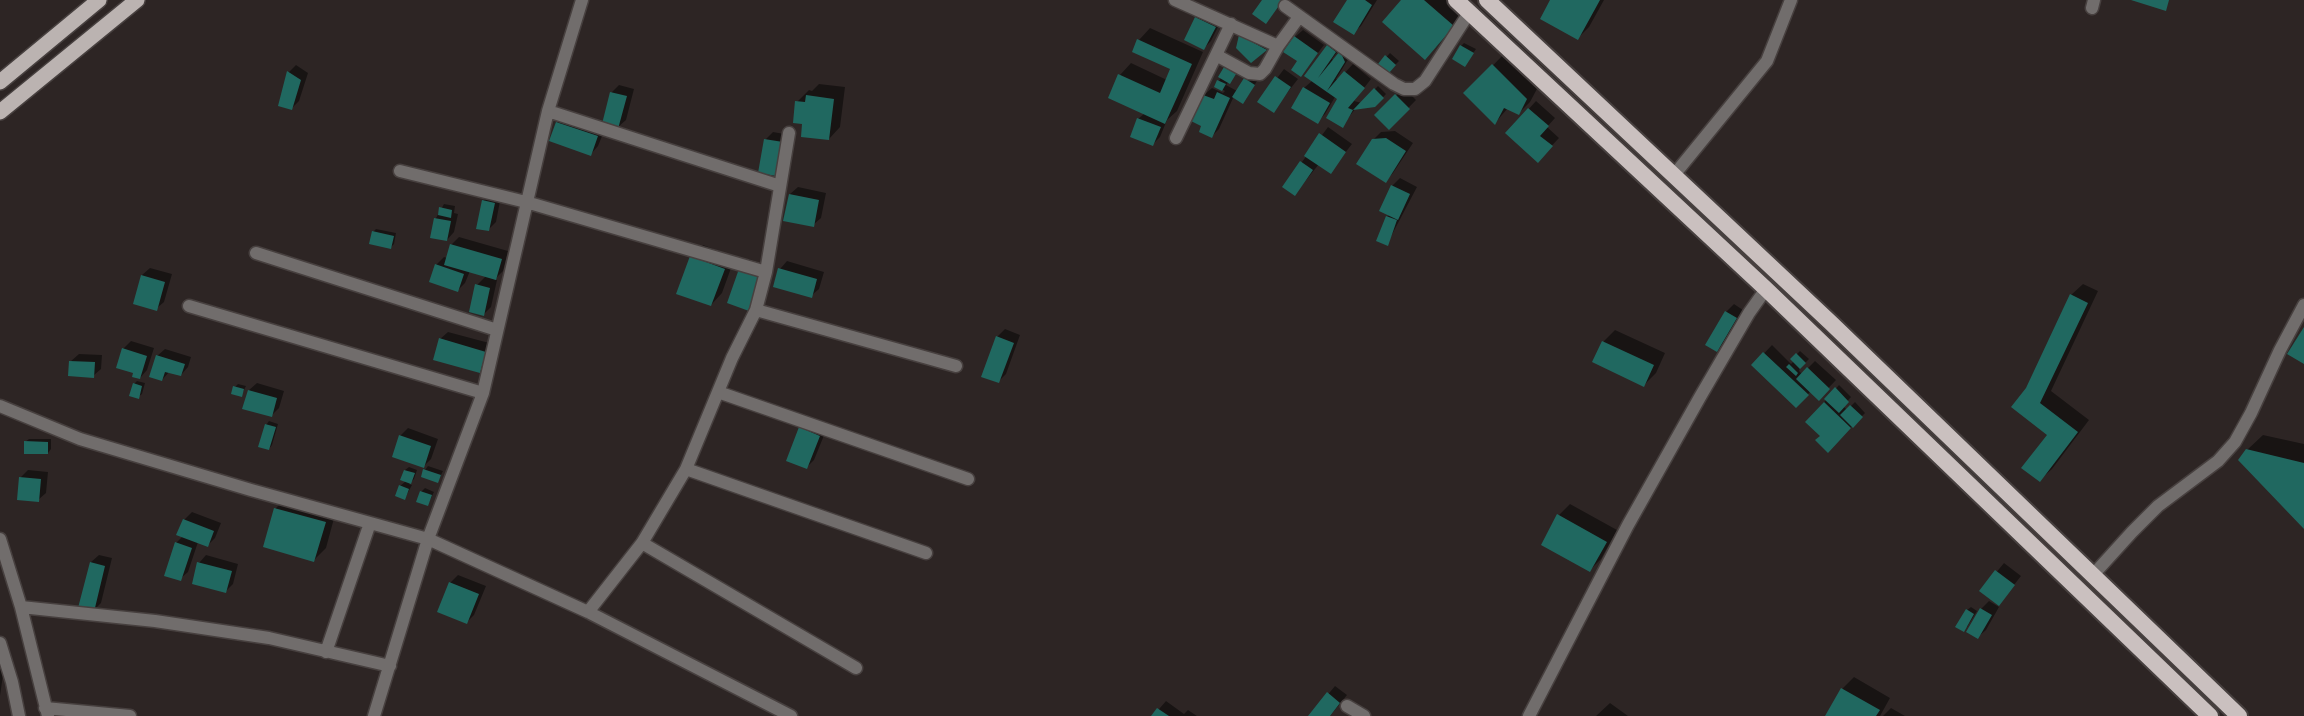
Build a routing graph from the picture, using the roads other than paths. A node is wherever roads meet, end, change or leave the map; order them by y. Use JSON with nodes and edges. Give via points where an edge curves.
{"nodes":[{"id":1,"x":99,"y":0,"type":"edge"},
{"id":2,"x":137,"y":0,"type":"edge"},
{"id":3,"x":582,"y":0,"type":"edge"},
{"id":4,"x":1175,"y":0,"type":"edge"},
{"id":5,"x":1456,"y":0,"type":"edge"},
{"id":6,"x":1488,"y":0,"type":"edge"},
{"id":7,"x":1791,"y":0,"type":"edge"},
{"id":8,"x":1285,"y":6,"type":"dead end"},
{"id":9,"x":1469,"y":13,"type":"junction"},
{"id":10,"x":1299,"y":17,"type":"junction"},
{"id":11,"x":1231,"y":24,"type":"junction"},
{"id":12,"x":1278,"y":46,"type":"junction"},
{"id":13,"x":1216,"y":55,"type":"junction"},
{"id":14,"x":0,"y":82,"type":"edge"},
{"id":15,"x":548,"y":111,"type":"junction"},
{"id":16,"x":0,"y":112,"type":"edge"},
{"id":17,"x":789,"y":133,"type":"dead end"},
{"id":18,"x":1176,"y":138,"type":"dead end"},
{"id":19,"x":400,"y":171,"type":"dead end"},
{"id":20,"x":1674,"y":175,"type":"junction"},
{"id":21,"x":780,"y":186,"type":"junction"},
{"id":22,"x":526,"y":202,"type":"junction"},
{"id":23,"x":256,"y":253,"type":"dead end"},
{"id":24,"x":766,"y":272,"type":"junction"},
{"id":25,"x":1766,"y":290,"type":"junction"},
{"id":26,"x":2304,"y":305,"type":"edge"},
{"id":27,"x":189,"y":306,"type":"dead end"},
{"id":28,"x":756,"y":310,"type":"junction"},
{"id":29,"x":497,"y":330,"type":"junction"},
{"id":30,"x":956,"y":366,"type":"dead end"},
{"id":31,"x":718,"y":392,"type":"junction"},
{"id":32,"x":483,"y":393,"type":"junction"},
{"id":33,"x":0,"y":406,"type":"edge"},
{"id":34,"x":686,"y":468,"type":"junction"},
{"id":35,"x":968,"y":479,"type":"dead end"},
{"id":36,"x":370,"y":523,"type":"junction"},
{"id":37,"x":0,"y":539,"type":"edge"},
{"id":38,"x":428,"y":540,"type":"junction"},
{"id":39,"x":642,"y":543,"type":"junction"},
{"id":40,"x":926,"y":553,"type":"dead end"},
{"id":41,"x":2093,"y":575,"type":"junction"},
{"id":42,"x":21,"y":607,"type":"junction"},
{"id":43,"x":588,"y":612,"type":"junction"},
{"id":44,"x":0,"y":643,"type":"edge"},
{"id":45,"x":326,"y":651,"type":"junction"},
{"id":46,"x":390,"y":666,"type":"junction"},
{"id":47,"x":856,"y":668,"type":"dead end"},
{"id":48,"x":1347,"y":706,"type":"dead end"},
{"id":49,"x":46,"y":712,"type":"edge"},
{"id":50,"x":19,"y":716,"type":"edge"},
{"id":51,"x":130,"y":716,"type":"edge"},
{"id":52,"x":374,"y":716,"type":"edge"},
{"id":53,"x":791,"y":716,"type":"edge"},
{"id":54,"x":1364,"y":716,"type":"edge"},
{"id":55,"x":1529,"y":716,"type":"edge"},
{"id":56,"x":2210,"y":716,"type":"edge"},
{"id":57,"x":2240,"y":716,"type":"edge"}],
"edges":[{"from":1,"to":14,"type":"main road"},
{"from":2,"to":16,"type":"main road"},
{"from":3,"to":15,"type":"street"},
{"from":4,"to":11,"type":"street"},
{"from":5,"to":9,"type":"highway"},
{"from":6,"to":20,"type":"highway"},
{"from":7,"to":20,"type":"street","via":[[1767,61]]},
{"from":8,"to":10,"type":"street"},
{"from":9,"to":10,"type":"street","via":[[1425,81],[1415,89],[1394,84]]},
{"from":9,"to":25,"type":"highway"},
{"from":10,"to":12,"type":"street"},
{"from":11,"to":12,"type":"street"},
{"from":11,"to":13,"type":"street"},
{"from":12,"to":13,"type":"street","via":[[1260,74]]},
{"from":13,"to":18,"type":"street"},
{"from":15,"to":21,"type":"street"},
{"from":15,"to":22,"type":"street"},
{"from":17,"to":21,"type":"street"},
{"from":19,"to":22,"type":"street"},
{"from":20,"to":41,"type":"highway"},
{"from":21,"to":24,"type":"street"},
{"from":22,"to":24,"type":"street"},
{"from":22,"to":29,"type":"street"},
{"from":23,"to":29,"type":"street"},
{"from":24,"to":28,"type":"street"},
{"from":25,"to":55,"type":"street","via":[[1749,313],[1628,525]]},
{"from":25,"to":56,"type":"highway"},
{"from":26,"to":41,"type":"street","via":[[2235,442],[2158,506]]},
{"from":27,"to":32,"type":"street"},
{"from":28,"to":30,"type":"street"},
{"from":28,"to":31,"type":"street"},
{"from":29,"to":32,"type":"street"},
{"from":31,"to":34,"type":"street"},
{"from":31,"to":35,"type":"street"},
{"from":32,"to":38,"type":"street"},
{"from":33,"to":36,"type":"street","via":[[80,438]]},
{"from":34,"to":39,"type":"street"},
{"from":34,"to":40,"type":"street"},
{"from":36,"to":38,"type":"street"},
{"from":36,"to":45,"type":"street"},
{"from":37,"to":42,"type":"street"},
{"from":38,"to":43,"type":"street"},
{"from":38,"to":46,"type":"street"},
{"from":39,"to":43,"type":"street"},
{"from":39,"to":47,"type":"street"},
{"from":41,"to":57,"type":"highway"},
{"from":42,"to":45,"type":"street","via":[[155,621]]},
{"from":42,"to":49,"type":"street"},
{"from":43,"to":53,"type":"street"},
{"from":44,"to":50,"type":"street"},
{"from":45,"to":46,"type":"street"},
{"from":46,"to":52,"type":"street"},
{"from":48,"to":54,"type":"street"},
{"from":49,"to":51,"type":"street"}]}
